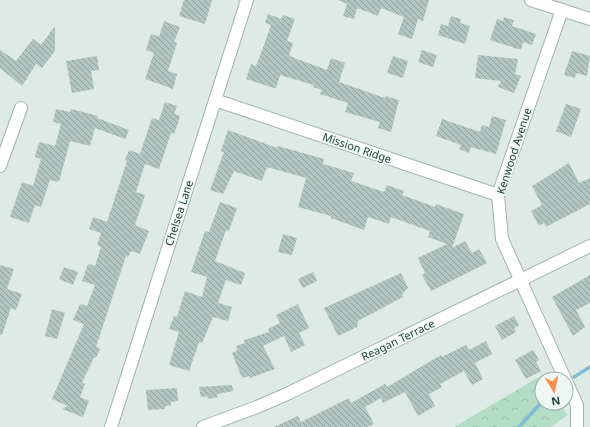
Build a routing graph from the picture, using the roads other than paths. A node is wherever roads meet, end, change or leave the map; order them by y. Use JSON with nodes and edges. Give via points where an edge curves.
{"nodes":[{"id":1,"x":247,"y":0,"type":"edge"},
{"id":2,"x":531,"y":0,"type":"edge"},
{"id":3,"x":562,"y":10,"type":"junction"},
{"id":4,"x":590,"y":19,"type":"edge"},
{"id":5,"x":215,"y":100,"type":"junction"},
{"id":6,"x":20,"y":108,"type":"dead end"},
{"id":7,"x":0,"y":166,"type":"edge"},
{"id":8,"x":498,"y":195,"type":"junction"},
{"id":9,"x":590,"y":246,"type":"edge"},
{"id":10,"x":521,"y":279,"type":"junction"},
{"id":11,"x":562,"y":371,"type":"edge"},
{"id":12,"x":574,"y":398,"type":"edge"},
{"id":13,"x":112,"y":427,"type":"edge"},
{"id":14,"x":203,"y":427,"type":"edge"},
{"id":15,"x":577,"y":427,"type":"edge"}],
"edges":[{"from":1,"to":5,"type":"street","name":"Chelsea Lane"},
{"from":2,"to":3,"type":"street"},
{"from":3,"to":4,"type":"street"},
{"from":3,"to":8,"type":"street","name":"Kenwood Avenue"},
{"from":5,"to":8,"type":"street","name":"Mission Ridge"},
{"from":5,"to":13,"type":"street","name":"Chelsea Lane"},
{"from":6,"to":7,"type":"street"},
{"from":8,"to":10,"type":"street","name":"Kenwood Avenue","via":[[502,239]]},
{"from":9,"to":10,"type":"street","name":"Reagan Terrace"},
{"from":10,"to":11,"type":"street","name":"Kenwood Avenue"},
{"from":10,"to":14,"type":"street","name":"Reagan Terrace","via":[[257,408]]},
{"from":12,"to":15,"type":"street","name":"Kenwood Avenue","via":[[577,405]]}]}
